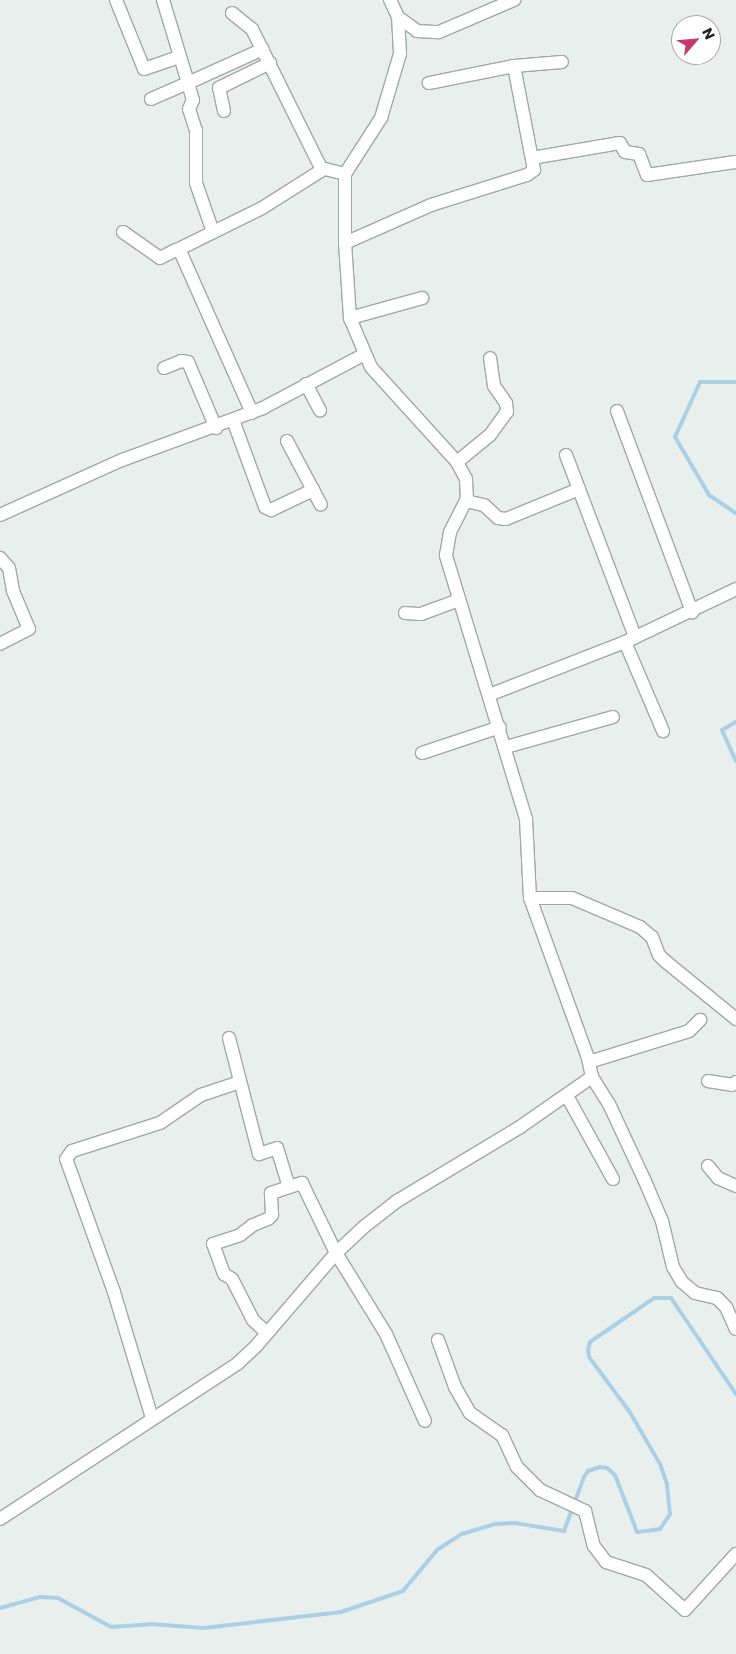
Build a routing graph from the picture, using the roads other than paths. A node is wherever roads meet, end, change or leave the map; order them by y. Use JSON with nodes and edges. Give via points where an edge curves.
{"nodes":[{"id":1,"x":116,"y":0,"type":"edge"},
{"id":2,"x":163,"y":0,"type":"edge"},
{"id":3,"x":390,"y":0,"type":"edge"},
{"id":4,"x":514,"y":0,"type":"edge"},
{"id":5,"x":232,"y":13,"type":"dead end"},
{"id":6,"x":398,"y":17,"type":"junction"},
{"id":7,"x":263,"y":48,"type":"junction"},
{"id":8,"x":179,"y":57,"type":"junction"},
{"id":9,"x":562,"y":62,"type":"dead end"},
{"id":10,"x":270,"y":63,"type":"junction"},
{"id":11,"x":514,"y":66,"type":"junction"},
{"id":12,"x":188,"y":83,"type":"junction"},
{"id":13,"x":429,"y":83,"type":"dead end"},
{"id":14,"x":151,"y":99,"type":"dead end"},
{"id":15,"x":224,"y":111,"type":"dead end"},
{"id":16,"x":532,"y":158,"type":"junction"},
{"id":17,"x":735,"y":162,"type":"edge"},
{"id":18,"x":322,"y":170,"type":"junction"},
{"id":19,"x":345,"y":174,"type":"junction"},
{"id":20,"x":123,"y":232,"type":"dead end"},
{"id":21,"x":213,"y":232,"type":"junction"},
{"id":22,"x":345,"y":243,"type":"junction"},
{"id":23,"x":179,"y":249,"type":"junction"},
{"id":24,"x":422,"y":298,"type":"dead end"},
{"id":25,"x":350,"y":318,"type":"junction"},
{"id":26,"x":363,"y":355,"type":"junction"},
{"id":27,"x":490,"y":358,"type":"dead end"},
{"id":28,"x":164,"y":368,"type":"dead end"},
{"id":29,"x":306,"y":384,"type":"junction"},
{"id":30,"x":320,"y":410,"type":"dead end"},
{"id":31,"x":617,"y":410,"type":"dead end"},
{"id":32,"x":252,"y":413,"type":"junction"},
{"id":33,"x":233,"y":420,"type":"junction"},
{"id":34,"x":216,"y":428,"type":"junction"},
{"id":35,"x":287,"y":441,"type":"dead end"},
{"id":36,"x":566,"y":455,"type":"dead end"},
{"id":37,"x":457,"y":462,"type":"junction"},
{"id":38,"x":579,"y":489,"type":"junction"},
{"id":39,"x":313,"y":490,"type":"junction"},
{"id":40,"x":467,"y":497,"type":"junction"},
{"id":41,"x":321,"y":505,"type":"dead end"},
{"id":42,"x":0,"y":515,"type":"edge"},
{"id":43,"x":0,"y":558,"type":"edge"},
{"id":44,"x":736,"y":589,"type":"edge"},
{"id":45,"x":459,"y":600,"type":"junction"},
{"id":46,"x":692,"y":612,"type":"junction"},
{"id":47,"x":405,"y":613,"type":"dead end"},
{"id":48,"x":630,"y":639,"type":"junction"},
{"id":49,"x":0,"y":644,"type":"edge"},
{"id":50,"x":489,"y":695,"type":"junction"},
{"id":51,"x":613,"y":717,"type":"dead end"},
{"id":52,"x":500,"y":727,"type":"junction"},
{"id":53,"x":663,"y":731,"type":"dead end"},
{"id":54,"x":506,"y":747,"type":"junction"},
{"id":55,"x":422,"y":753,"type":"dead end"},
{"id":56,"x":530,"y":898,"type":"junction"},
{"id":57,"x":736,"y":1019,"type":"edge"},
{"id":58,"x":700,"y":1020,"type":"dead end"},
{"id":59,"x":228,"y":1038,"type":"dead end"},
{"id":60,"x":589,"y":1062,"type":"junction"},
{"id":61,"x":592,"y":1077,"type":"junction"},
{"id":62,"x":240,"y":1082,"type":"junction"},
{"id":63,"x":708,"y":1082,"type":"dead end"},
{"id":64,"x":736,"y":1082,"type":"edge"},
{"id":65,"x":567,"y":1096,"type":"junction"},
{"id":66,"x":708,"y":1166,"type":"dead end"},
{"id":67,"x":613,"y":1179,"type":"dead end"},
{"id":68,"x":289,"y":1186,"type":"junction"},
{"id":69,"x":736,"y":1186,"type":"edge"},
{"id":70,"x":336,"y":1253,"type":"junction"},
{"id":71,"x":736,"y":1329,"type":"edge"},
{"id":72,"x":268,"y":1333,"type":"junction"},
{"id":73,"x":438,"y":1340,"type":"dead end"},
{"id":74,"x":152,"y":1418,"type":"junction"},
{"id":75,"x":425,"y":1421,"type":"dead end"},
{"id":76,"x":0,"y":1519,"type":"edge"},
{"id":77,"x":736,"y":1554,"type":"edge"}],
"edges":[{"from":1,"to":8,"type":"street","via":[[144,69]]},
{"from":2,"to":8,"type":"street"},
{"from":3,"to":6,"type":"street"},
{"from":4,"to":6,"type":"street","via":[[438,32],[418,31]]},
{"from":5,"to":7,"type":"street","via":[[252,29]]},
{"from":6,"to":19,"type":"street","via":[[401,48],[381,118]]},
{"from":7,"to":10,"type":"street"},
{"from":7,"to":12,"type":"street"},
{"from":8,"to":12,"type":"street"},
{"from":9,"to":11,"type":"street"},
{"from":10,"to":15,"type":"street","via":[[219,88]]},
{"from":10,"to":18,"type":"street"},
{"from":11,"to":13,"type":"street"},
{"from":11,"to":16,"type":"street"},
{"from":12,"to":14,"type":"street"},
{"from":12,"to":21,"type":"street","via":[[193,100],[189,109],[196,131],[196,183]]},
{"from":16,"to":17,"type":"street","via":[[620,143],[625,152],[639,154],[647,175]]},
{"from":16,"to":22,"type":"street","via":[[534,170],[527,175],[431,206]]},
{"from":18,"to":19,"type":"street"},
{"from":18,"to":21,"type":"street","via":[[262,208]]},
{"from":19,"to":22,"type":"street"},
{"from":20,"to":23,"type":"street","via":[[160,258]]},
{"from":21,"to":23,"type":"street"},
{"from":22,"to":25,"type":"street"},
{"from":23,"to":32,"type":"street"},
{"from":24,"to":25,"type":"street"},
{"from":25,"to":26,"type":"street"},
{"from":26,"to":29,"type":"street"},
{"from":26,"to":37,"type":"street"},
{"from":27,"to":37,"type":"street","via":[[494,386],[506,403],[507,412],[490,435]]},
{"from":28,"to":34,"type":"street","via":[[181,361],[188,362]]},
{"from":29,"to":30,"type":"street"},
{"from":29,"to":32,"type":"street"},
{"from":31,"to":46,"type":"street"},
{"from":32,"to":33,"type":"street"},
{"from":33,"to":34,"type":"street"},
{"from":33,"to":39,"type":"street","via":[[265,508],[270,510]]},
{"from":34,"to":42,"type":"street","via":[[118,462]]},
{"from":35,"to":39,"type":"street"},
{"from":36,"to":38,"type":"street"},
{"from":37,"to":40,"type":"street"},
{"from":38,"to":40,"type":"street","via":[[506,519],[498,518],[484,505]]},
{"from":38,"to":48,"type":"street"},
{"from":39,"to":41,"type":"street"},
{"from":40,"to":45,"type":"street","via":[[446,544]]},
{"from":43,"to":49,"type":"street","via":[[9,568],[13,590],[29,628]]},
{"from":44,"to":46,"type":"street"},
{"from":45,"to":47,"type":"street","via":[[422,614]]},
{"from":45,"to":50,"type":"street"},
{"from":46,"to":48,"type":"street"},
{"from":48,"to":50,"type":"street"},
{"from":48,"to":53,"type":"street"},
{"from":50,"to":52,"type":"street"},
{"from":51,"to":54,"type":"street"},
{"from":52,"to":54,"type":"street"},
{"from":52,"to":55,"type":"street"},
{"from":54,"to":56,"type":"street","via":[[526,819]]},
{"from":56,"to":57,"type":"street","via":[[572,898],[640,926],[652,936],[658,955]]},
{"from":56,"to":60,"type":"street"},
{"from":58,"to":60,"type":"street","via":[[689,1031]]},
{"from":59,"to":62,"type":"street"},
{"from":60,"to":61,"type":"street"},
{"from":61,"to":65,"type":"street"},
{"from":61,"to":71,"type":"street","via":[[609,1104],[644,1178],[662,1221],[673,1266],[682,1282],[695,1292],[716,1298],[726,1307]]},
{"from":62,"to":68,"type":"street","via":[[259,1154],[278,1148]]},
{"from":62,"to":74,"type":"street","via":[[201,1095],[160,1123],[72,1151],[66,1159],[114,1292]]},
{"from":63,"to":64,"type":"street","via":[[732,1085]]},
{"from":65,"to":67,"type":"street"},
{"from":65,"to":70,"type":"street","via":[[396,1201]]},
{"from":66,"to":69,"type":"street","via":[[718,1178]]},
{"from":68,"to":70,"type":"street","via":[[298,1183],[304,1186]]},
{"from":68,"to":72,"type":"street","via":[[271,1193],[272,1215],[268,1220],[253,1225],[240,1236],[213,1244],[224,1274],[232,1279],[253,1320]]},
{"from":70,"to":72,"type":"street"},
{"from":70,"to":75,"type":"street","via":[[386,1334]]},
{"from":72,"to":74,"type":"street","via":[[238,1363]]},
{"from":73,"to":77,"type":"street","via":[[455,1387],[470,1413],[502,1435],[517,1466],[540,1490],[576,1505],[589,1518],[594,1546],[603,1560],[646,1575],[685,1610]]},
{"from":74,"to":76,"type":"street"}]}
